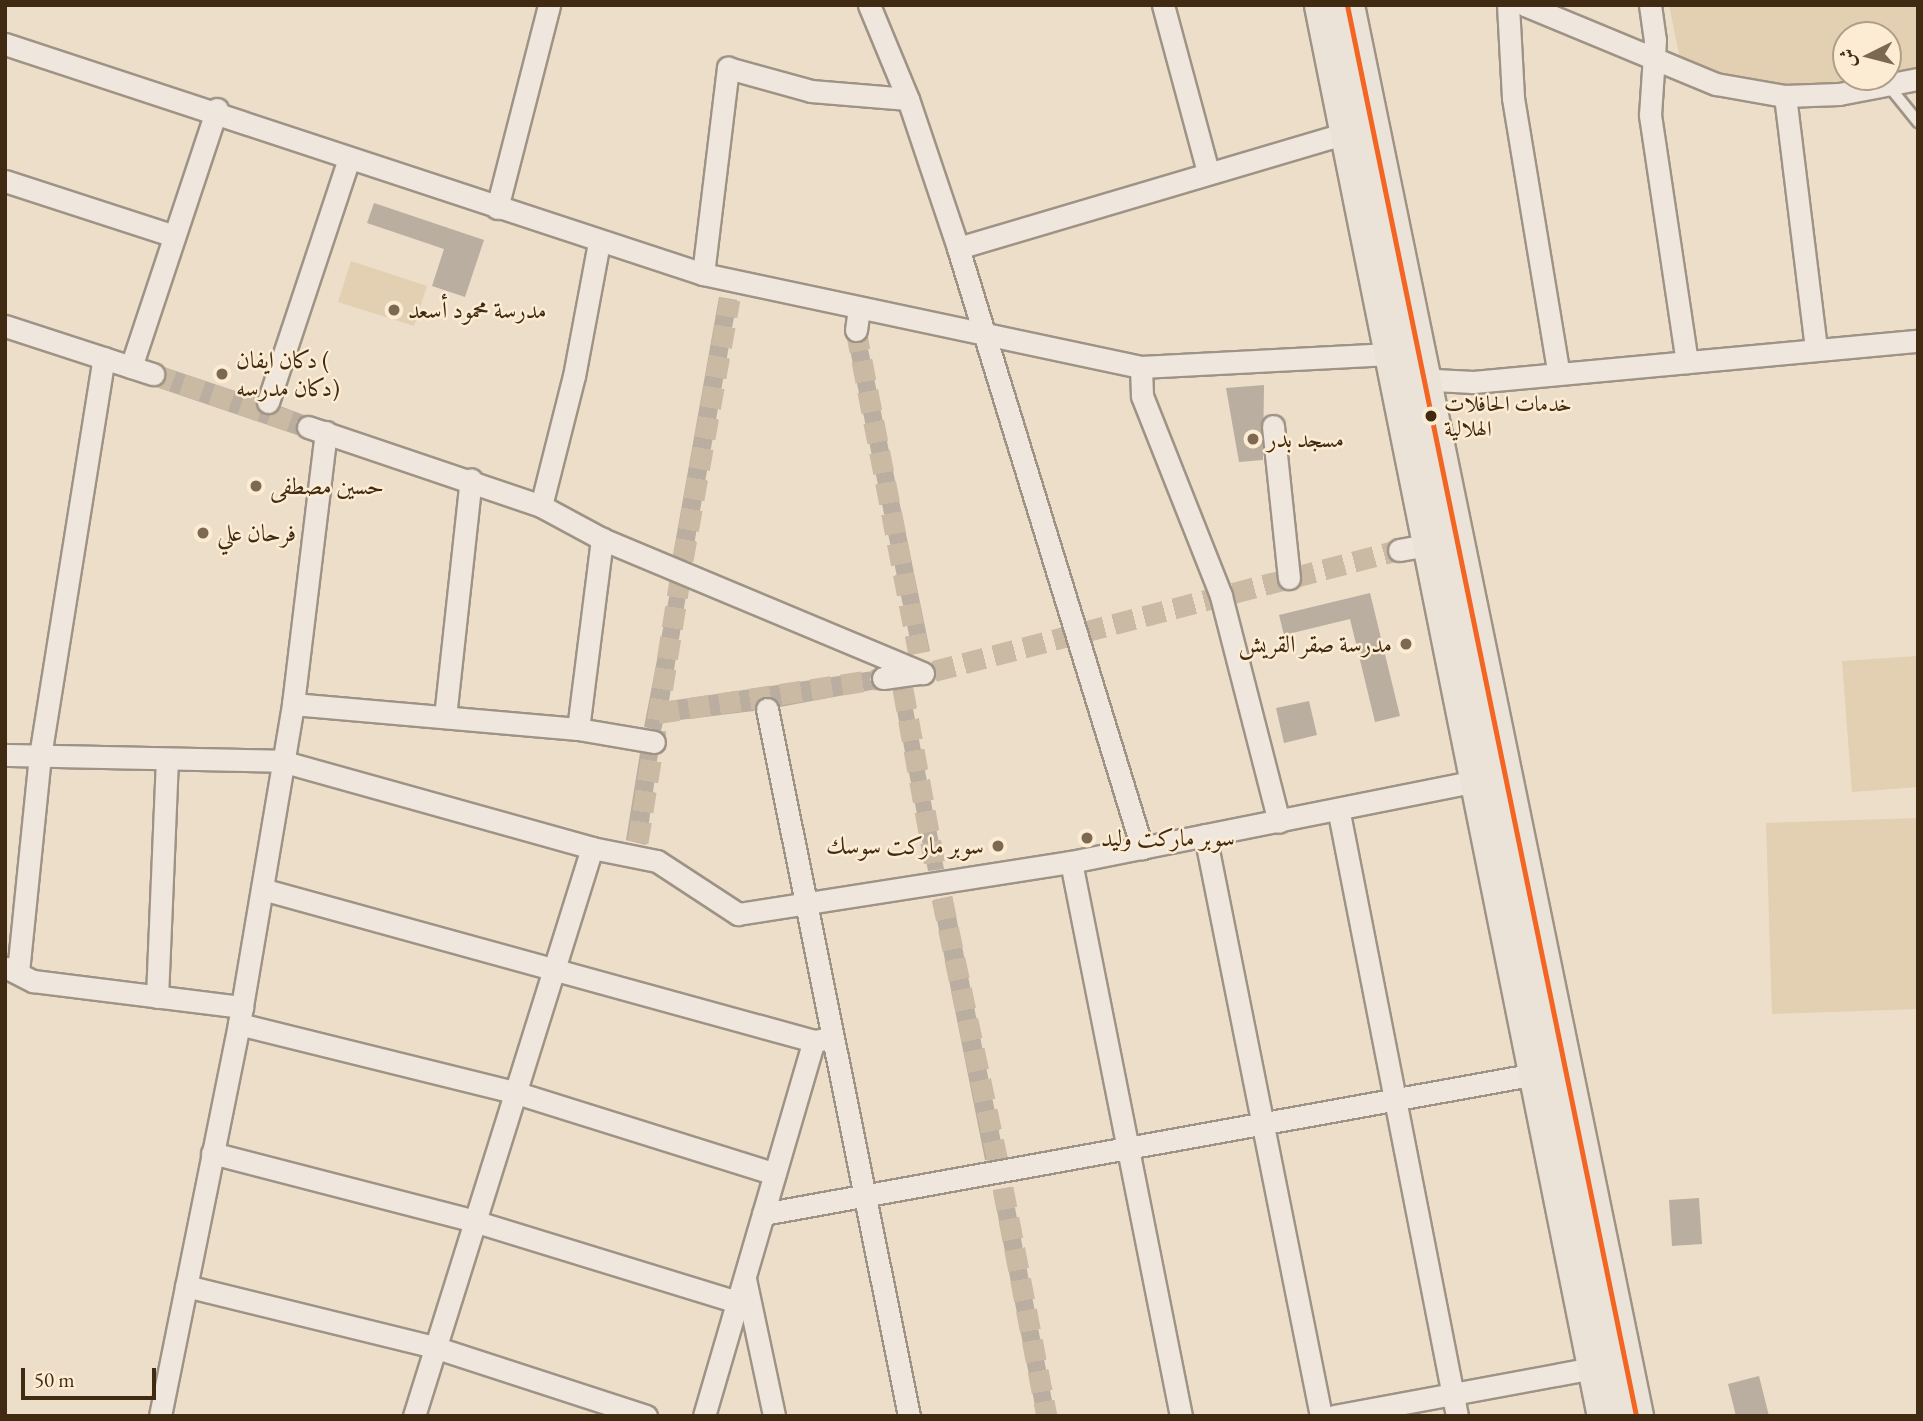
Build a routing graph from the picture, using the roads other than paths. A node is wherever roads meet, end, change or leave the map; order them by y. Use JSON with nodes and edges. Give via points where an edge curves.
{"nodes":[{"id":1,"x":549,"y":5,"type":"edge"},
{"id":2,"x":869,"y":5,"type":"edge"},
{"id":3,"x":1163,"y":5,"type":"edge"},
{"id":4,"x":1321,"y":5,"type":"edge"},
{"id":5,"x":1348,"y":5,"type":"edge"},
{"id":6,"x":1508,"y":5,"type":"edge"},
{"id":7,"x":1525,"y":5,"type":"edge"},
{"id":8,"x":1650,"y":5,"type":"edge"},
{"id":9,"x":5,"y":44,"type":"edge"},
{"id":10,"x":1653,"y":62,"type":"junction"},
{"id":11,"x":1832,"y":91,"type":"edge"},
{"id":12,"x":1893,"y":91,"type":"edge"},
{"id":13,"x":1785,"y":96,"type":"junction"},
{"id":14,"x":908,"y":99,"type":"junction"},
{"id":15,"x":217,"y":109,"type":"junction"},
{"id":16,"x":1918,"y":122,"type":"edge"},
{"id":17,"x":1348,"y":133,"type":"junction"},
{"id":18,"x":349,"y":158,"type":"junction"},
{"id":19,"x":1208,"y":173,"type":"junction"},
{"id":20,"x":5,"y":181,"type":"edge"},
{"id":21,"x":497,"y":208,"type":"junction"},
{"id":22,"x":174,"y":236,"type":"junction"},
{"id":23,"x":599,"y":242,"type":"junction"},
{"id":24,"x":958,"y":248,"type":"junction"},
{"id":25,"x":703,"y":274,"type":"junction"},
{"id":26,"x":859,"y":308,"type":"junction"},
{"id":27,"x":5,"y":326,"type":"edge"},
{"id":28,"x":856,"y":330,"type":"tunnel mouth"},
{"id":29,"x":983,"y":335,"type":"junction"},
{"id":30,"x":1918,"y":341,"type":"edge"},
{"id":31,"x":1816,"y":348,"type":"junction"},
{"id":32,"x":104,"y":358,"type":"junction"},
{"id":33,"x":1687,"y":362,"type":"junction"},
{"id":34,"x":131,"y":367,"type":"junction"},
{"id":35,"x":1141,"y":367,"type":"junction"},
{"id":36,"x":1558,"y":370,"type":"junction"},
{"id":37,"x":153,"y":374,"type":"tunnel mouth"},
{"id":38,"x":1409,"y":385,"type":"junction"},
{"id":39,"x":268,"y":402,"type":"dead end"},
{"id":40,"x":1273,"y":426,"type":"dead end"},
{"id":41,"x":471,"y":479,"type":"junction"},
{"id":42,"x":541,"y":506,"type":"junction"},
{"id":43,"x":602,"y":540,"type":"junction"},
{"id":44,"x":1289,"y":578,"type":"dead end"},
{"id":45,"x":895,"y":681,"type":"tunnel mouth"},
{"id":46,"x":293,"y":704,"type":"junction"},
{"id":47,"x":767,"y":709,"type":"dead end"},
{"id":48,"x":445,"y":717,"type":"junction"},
{"id":49,"x":578,"y":729,"type":"junction"},
{"id":50,"x":654,"y":742,"type":"dead end"},
{"id":51,"x":5,"y":755,"type":"edge"},
{"id":52,"x":40,"y":756,"type":"junction"},
{"id":53,"x":167,"y":759,"type":"junction"},
{"id":54,"x":281,"y":761,"type":"junction"},
{"id":55,"x":1478,"y":782,"type":"junction"},
{"id":56,"x":1339,"y":813,"type":"junction"},
{"id":57,"x":1279,"y":822,"type":"junction"},
{"id":58,"x":1205,"y":835,"type":"junction"},
{"id":59,"x":592,"y":848,"type":"junction"},
{"id":60,"x":1142,"y":848,"type":"junction"},
{"id":61,"x":1072,"y":862,"type":"junction"},
{"id":62,"x":262,"y":890,"type":"junction"},
{"id":63,"x":806,"y":906,"type":"junction"},
{"id":64,"x":558,"y":967,"type":"junction"},
{"id":65,"x":12,"y":970,"type":"edge"},
{"id":66,"x":157,"y":997,"type":"junction"},
{"id":67,"x":240,"y":1016,"type":"junction"},
{"id":68,"x":823,"y":1040,"type":"junction"},
{"id":69,"x":1535,"y":1074,"type":"junction"},
{"id":70,"x":517,"y":1093,"type":"junction"},
{"id":71,"x":1396,"y":1101,"type":"junction"},
{"id":72,"x":1263,"y":1125,"type":"junction"},
{"id":73,"x":1128,"y":1150,"type":"junction"},
{"id":74,"x":212,"y":1153,"type":"junction"},
{"id":75,"x":775,"y":1174,"type":"junction"},
{"id":76,"x":865,"y":1197,"type":"junction"},
{"id":77,"x":763,"y":1214,"type":"junction"},
{"id":78,"x":474,"y":1221,"type":"junction"},
{"id":79,"x":745,"y":1277,"type":"junction"},
{"id":80,"x":186,"y":1286,"type":"junction"},
{"id":81,"x":738,"y":1302,"type":"junction"},
{"id":82,"x":434,"y":1347,"type":"junction"},
{"id":83,"x":1594,"y":1368,"type":"junction"},
{"id":84,"x":1453,"y":1394,"type":"junction"},
{"id":85,"x":160,"y":1416,"type":"edge"},
{"id":86,"x":414,"y":1416,"type":"edge"},
{"id":87,"x":646,"y":1416,"type":"edge"},
{"id":88,"x":704,"y":1416,"type":"edge"},
{"id":89,"x":774,"y":1416,"type":"edge"},
{"id":90,"x":909,"y":1416,"type":"edge"},
{"id":91,"x":1181,"y":1416,"type":"edge"},
{"id":92,"x":1321,"y":1416,"type":"edge"},
{"id":93,"x":1334,"y":1416,"type":"edge"},
{"id":94,"x":1457,"y":1416,"type":"edge"},
{"id":95,"x":1604,"y":1416,"type":"edge"},
{"id":96,"x":1636,"y":1416,"type":"edge"}],
"edges":[{"from":1,"to":21,"type":"street"},
{"from":2,"to":14,"type":"street"},
{"from":3,"to":19,"type":"street"},
{"from":4,"to":17,"type":"main road"},
{"from":5,"to":38,"type":"main road"},
{"from":6,"to":36,"type":"street","via":[[1513,98]]},
{"from":7,"to":10,"type":"street"},
{"from":8,"to":10,"type":"street"},
{"from":9,"to":15,"type":"street"},
{"from":10,"to":13,"type":"street","via":[[1716,84]]},
{"from":10,"to":33,"type":"street","via":[[1652,133]]},
{"from":11,"to":13,"type":"street"},
{"from":12,"to":16,"type":"lane"},
{"from":13,"to":31,"type":"street"},
{"from":14,"to":24,"type":"street"},
{"from":14,"to":25,"type":"street","via":[[834,95],[728,68]]},
{"from":15,"to":18,"type":"street"},
{"from":15,"to":22,"type":"street"},
{"from":17,"to":19,"type":"street"},
{"from":17,"to":38,"type":"main road"},
{"from":18,"to":21,"type":"street"},
{"from":18,"to":39,"type":"street"},
{"from":19,"to":24,"type":"street"},
{"from":20,"to":22,"type":"street"},
{"from":21,"to":23,"type":"street"},
{"from":22,"to":34,"type":"street"},
{"from":23,"to":25,"type":"street"},
{"from":23,"to":42,"type":"street","via":[[574,376]]},
{"from":24,"to":29,"type":"street"},
{"from":25,"to":26,"type":"street","via":[[732,290]]},
{"from":26,"to":28,"type":"street"},
{"from":26,"to":29,"type":"street"},
{"from":27,"to":32,"type":"street"},
{"from":29,"to":35,"type":"street"},
{"from":29,"to":60,"type":"street"},
{"from":30,"to":31,"type":"street"},
{"from":31,"to":33,"type":"street"},
{"from":32,"to":34,"type":"street"},
{"from":32,"to":52,"type":"street"},
{"from":33,"to":36,"type":"street"},
{"from":34,"to":37,"type":"street"},
{"from":35,"to":38,"type":"street"},
{"from":35,"to":57,"type":"street","via":[[1142,396],[1221,596]]},
{"from":36,"to":38,"type":"street"},
{"from":38,"to":55,"type":"main road","via":[[1414,548]]},
{"from":38,"to":96,"type":"main road"},
{"from":40,"to":44,"type":"street"},
{"from":41,"to":42,"type":"street"},
{"from":41,"to":46,"type":"street","via":[[317,429]]},
{"from":41,"to":48,"type":"street"},
{"from":42,"to":43,"type":"street"},
{"from":43,"to":45,"type":"street","via":[[925,666]]},
{"from":43,"to":49,"type":"street"},
{"from":46,"to":48,"type":"street"},
{"from":46,"to":54,"type":"street"},
{"from":47,"to":63,"type":"street"},
{"from":48,"to":49,"type":"street"},
{"from":49,"to":50,"type":"street"},
{"from":51,"to":52,"type":"street"},
{"from":52,"to":53,"type":"street"},
{"from":52,"to":65,"type":"street"},
{"from":53,"to":54,"type":"street"},
{"from":53,"to":66,"type":"street"},
{"from":54,"to":59,"type":"street"},
{"from":54,"to":62,"type":"street"},
{"from":55,"to":56,"type":"street"},
{"from":55,"to":69,"type":"main road"},
{"from":56,"to":57,"type":"street"},
{"from":56,"to":71,"type":"street"},
{"from":57,"to":58,"type":"street"},
{"from":58,"to":60,"type":"street"},
{"from":58,"to":72,"type":"street"},
{"from":59,"to":63,"type":"street","via":[[637,848],[674,868],[726,911]]},
{"from":59,"to":64,"type":"street"},
{"from":60,"to":61,"type":"street"},
{"from":61,"to":63,"type":"street"},
{"from":61,"to":73,"type":"street"},
{"from":62,"to":64,"type":"street"},
{"from":62,"to":67,"type":"street"},
{"from":63,"to":68,"type":"street"},
{"from":64,"to":68,"type":"street"},
{"from":64,"to":70,"type":"street"},
{"from":65,"to":66,"type":"street","via":[[33,981]]},
{"from":66,"to":67,"type":"street"},
{"from":67,"to":70,"type":"street"},
{"from":67,"to":74,"type":"street"},
{"from":68,"to":75,"type":"street"},
{"from":68,"to":76,"type":"street"},
{"from":69,"to":71,"type":"street"},
{"from":69,"to":83,"type":"main road"},
{"from":70,"to":75,"type":"street"},
{"from":70,"to":78,"type":"street"},
{"from":71,"to":72,"type":"street"},
{"from":71,"to":84,"type":"street"},
{"from":72,"to":73,"type":"street"},
{"from":72,"to":92,"type":"street"},
{"from":73,"to":76,"type":"street"},
{"from":73,"to":91,"type":"street"},
{"from":74,"to":78,"type":"street"},
{"from":74,"to":80,"type":"street"},
{"from":75,"to":77,"type":"street"},
{"from":76,"to":77,"type":"street"},
{"from":76,"to":90,"type":"street"},
{"from":77,"to":79,"type":"street"},
{"from":78,"to":81,"type":"street"},
{"from":78,"to":82,"type":"street"},
{"from":79,"to":81,"type":"street"},
{"from":79,"to":89,"type":"street"},
{"from":80,"to":82,"type":"street"},
{"from":80,"to":85,"type":"street"},
{"from":81,"to":88,"type":"street"},
{"from":82,"to":86,"type":"street"},
{"from":82,"to":87,"type":"street"},
{"from":83,"to":84,"type":"street"},
{"from":83,"to":95,"type":"main road"},
{"from":84,"to":93,"type":"street"},
{"from":84,"to":94,"type":"street"}]}
